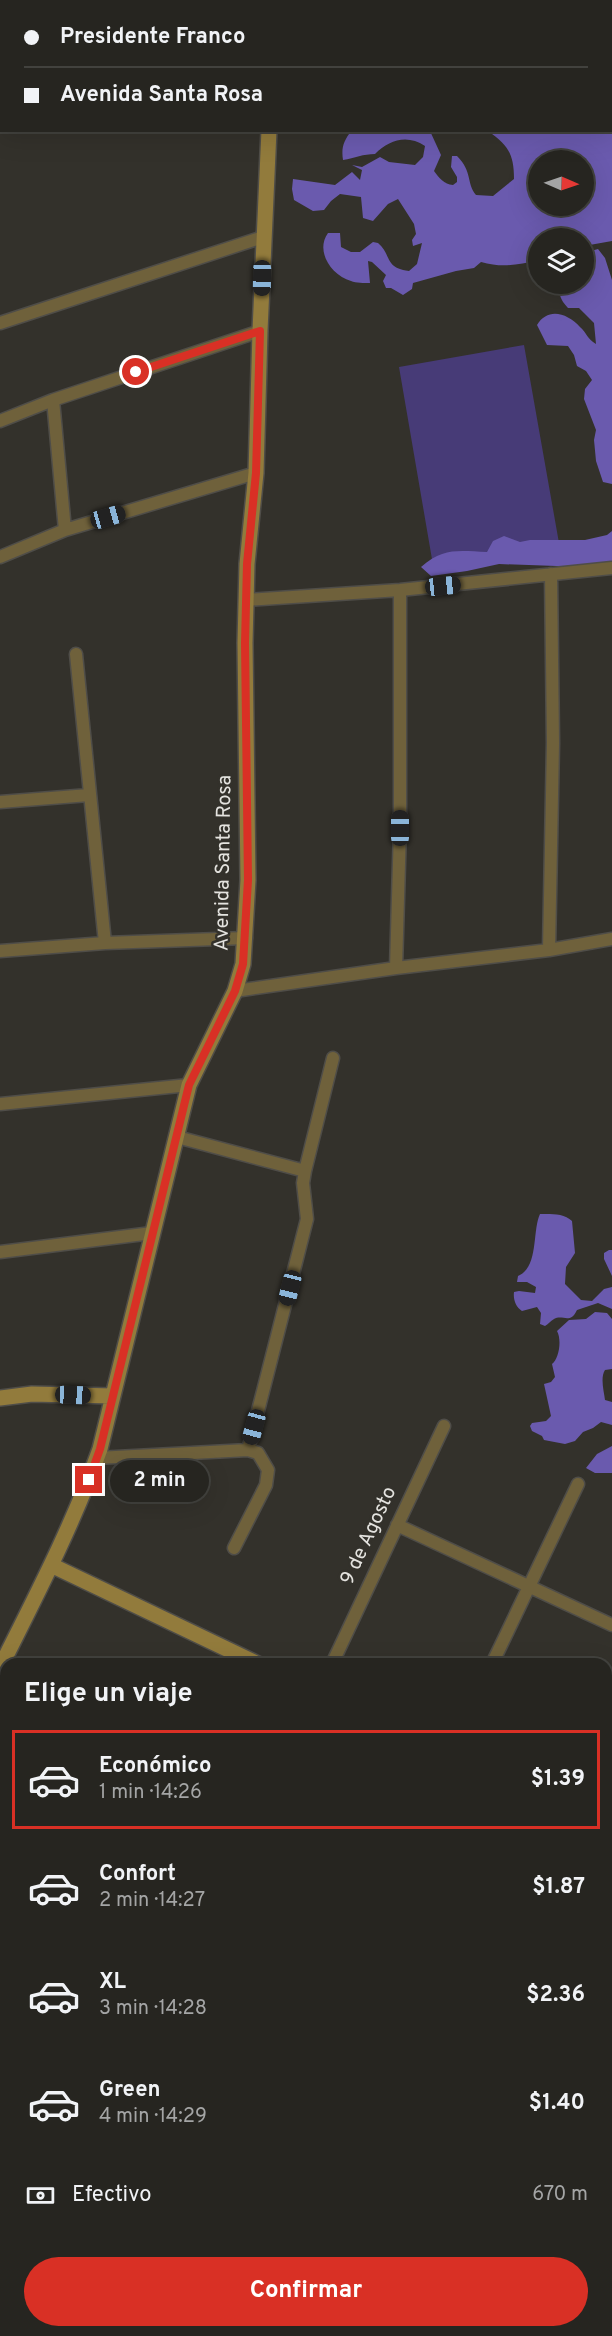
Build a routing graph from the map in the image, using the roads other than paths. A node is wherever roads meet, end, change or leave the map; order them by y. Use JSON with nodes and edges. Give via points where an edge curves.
{"nodes":[{"id":1,"x":269,"y":132,"type":"edge"},
{"id":2,"x":263,"y":237,"type":"junction"},
{"id":3,"x":0,"y":323,"type":"edge"},
{"id":4,"x":260,"y":331,"type":"junction"},
{"id":5,"x":53,"y":400,"type":"junction"},
{"id":6,"x":0,"y":421,"type":"edge"},
{"id":7,"x":256,"y":473,"type":"junction"},
{"id":8,"x":65,"y":530,"type":"junction"},
{"id":9,"x":0,"y":557,"type":"edge"},
{"id":10,"x":612,"y":568,"type":"edge"},
{"id":11,"x":551,"y":574,"type":"junction"},
{"id":12,"x":400,"y":590,"type":"junction"},
{"id":13,"x":246,"y":600,"type":"junction"},
{"id":14,"x":76,"y":654,"type":"dead end"},
{"id":15,"x":89,"y":795,"type":"junction"},
{"id":16,"x":0,"y":802,"type":"edge"},
{"id":17,"x":246,"y":938,"type":"junction"},
{"id":18,"x":612,"y":939,"type":"edge"},
{"id":19,"x":105,"y":943,"type":"junction"},
{"id":20,"x":549,"y":950,"type":"junction"},
{"id":21,"x":0,"y":951,"type":"edge"},
{"id":22,"x":396,"y":968,"type":"junction"},
{"id":23,"x":235,"y":991,"type":"junction"},
{"id":24,"x":333,"y":1058,"type":"dead end"},
{"id":25,"x":189,"y":1085,"type":"junction"},
{"id":26,"x":0,"y":1104,"type":"edge"},
{"id":27,"x":177,"y":1137,"type":"junction"},
{"id":28,"x":305,"y":1171,"type":"junction"},
{"id":29,"x":152,"y":1233,"type":"junction"},
{"id":30,"x":0,"y":1252,"type":"edge"},
{"id":31,"x":113,"y":1396,"type":"junction"},
{"id":32,"x":0,"y":1398,"type":"edge"},
{"id":33,"x":444,"y":1426,"type":"dead end"},
{"id":34,"x":248,"y":1450,"type":"junction"},
{"id":35,"x":97,"y":1458,"type":"junction"},
{"id":36,"x":578,"y":1484,"type":"dead end"},
{"id":37,"x":398,"y":1525,"type":"junction"},
{"id":38,"x":234,"y":1548,"type":"dead end"},
{"id":39,"x":51,"y":1565,"type":"junction"},
{"id":40,"x":530,"y":1587,"type":"junction"},
{"id":41,"x":612,"y":1625,"type":"edge"},
{"id":42,"x":5,"y":1658,"type":"edge"},
{"id":43,"x":245,"y":1658,"type":"edge"},
{"id":44,"x":335,"y":1658,"type":"edge"},
{"id":45,"x":495,"y":1658,"type":"edge"}],
"edges":[{"from":1,"to":2,"type":"main road","name":"Avenida Santa Rosa"},
{"from":2,"to":3,"type":"street"},
{"from":2,"to":4,"type":"main road","name":"Avenida Santa Rosa"},
{"from":4,"to":5,"type":"street"},
{"from":4,"to":7,"type":"main road","name":"Avenida Santa Rosa"},
{"from":5,"to":6,"type":"street"},
{"from":5,"to":8,"type":"street"},
{"from":7,"to":8,"type":"street"},
{"from":7,"to":13,"type":"main road","name":"Avenida Santa Rosa"},
{"from":8,"to":9,"type":"street"},
{"from":10,"to":11,"type":"street"},
{"from":11,"to":12,"type":"street"},
{"from":11,"to":20,"type":"street"},
{"from":12,"to":13,"type":"street"},
{"from":12,"to":22,"type":"street"},
{"from":13,"to":17,"type":"main road","name":"Avenida Santa Rosa"},
{"from":14,"to":15,"type":"street"},
{"from":15,"to":16,"type":"street"},
{"from":15,"to":19,"type":"street"},
{"from":17,"to":19,"type":"street"},
{"from":17,"to":23,"type":"main road","name":"Avenida Santa Rosa"},
{"from":18,"to":20,"type":"street"},
{"from":19,"to":21,"type":"street"},
{"from":20,"to":22,"type":"street"},
{"from":22,"to":23,"type":"street"},
{"from":23,"to":25,"type":"main road","name":"Avenida Santa Rosa"},
{"from":24,"to":28,"type":"street"},
{"from":25,"to":26,"type":"street"},
{"from":25,"to":27,"type":"main road","name":"Avenida Santa Rosa"},
{"from":27,"to":28,"type":"street"},
{"from":27,"to":29,"type":"main road","name":"Avenida Santa Rosa"},
{"from":28,"to":34,"type":"street","via":[[307,1219]]},
{"from":29,"to":30,"type":"street"},
{"from":29,"to":31,"type":"main road","name":"Avenida Santa Rosa"},
{"from":31,"to":32,"type":"main road","via":[[32,1394]]},
{"from":31,"to":35,"type":"main road","name":"Avenida Santa Rosa"},
{"from":33,"to":37,"type":"street","name":"9 de Agosto"},
{"from":34,"to":35,"type":"street"},
{"from":34,"to":38,"type":"street","via":[[264,1460],[268,1470],[266,1485]]},
{"from":35,"to":39,"type":"main road","name":"Avenida Santa Rosa"},
{"from":36,"to":40,"type":"street"},
{"from":37,"to":40,"type":"street"},
{"from":37,"to":44,"type":"street","name":"9 de Agosto"},
{"from":39,"to":42,"type":"main road","name":"Avenida Santa Rosa"},
{"from":39,"to":43,"type":"main road"},
{"from":40,"to":41,"type":"street"},
{"from":40,"to":45,"type":"street"}]}
